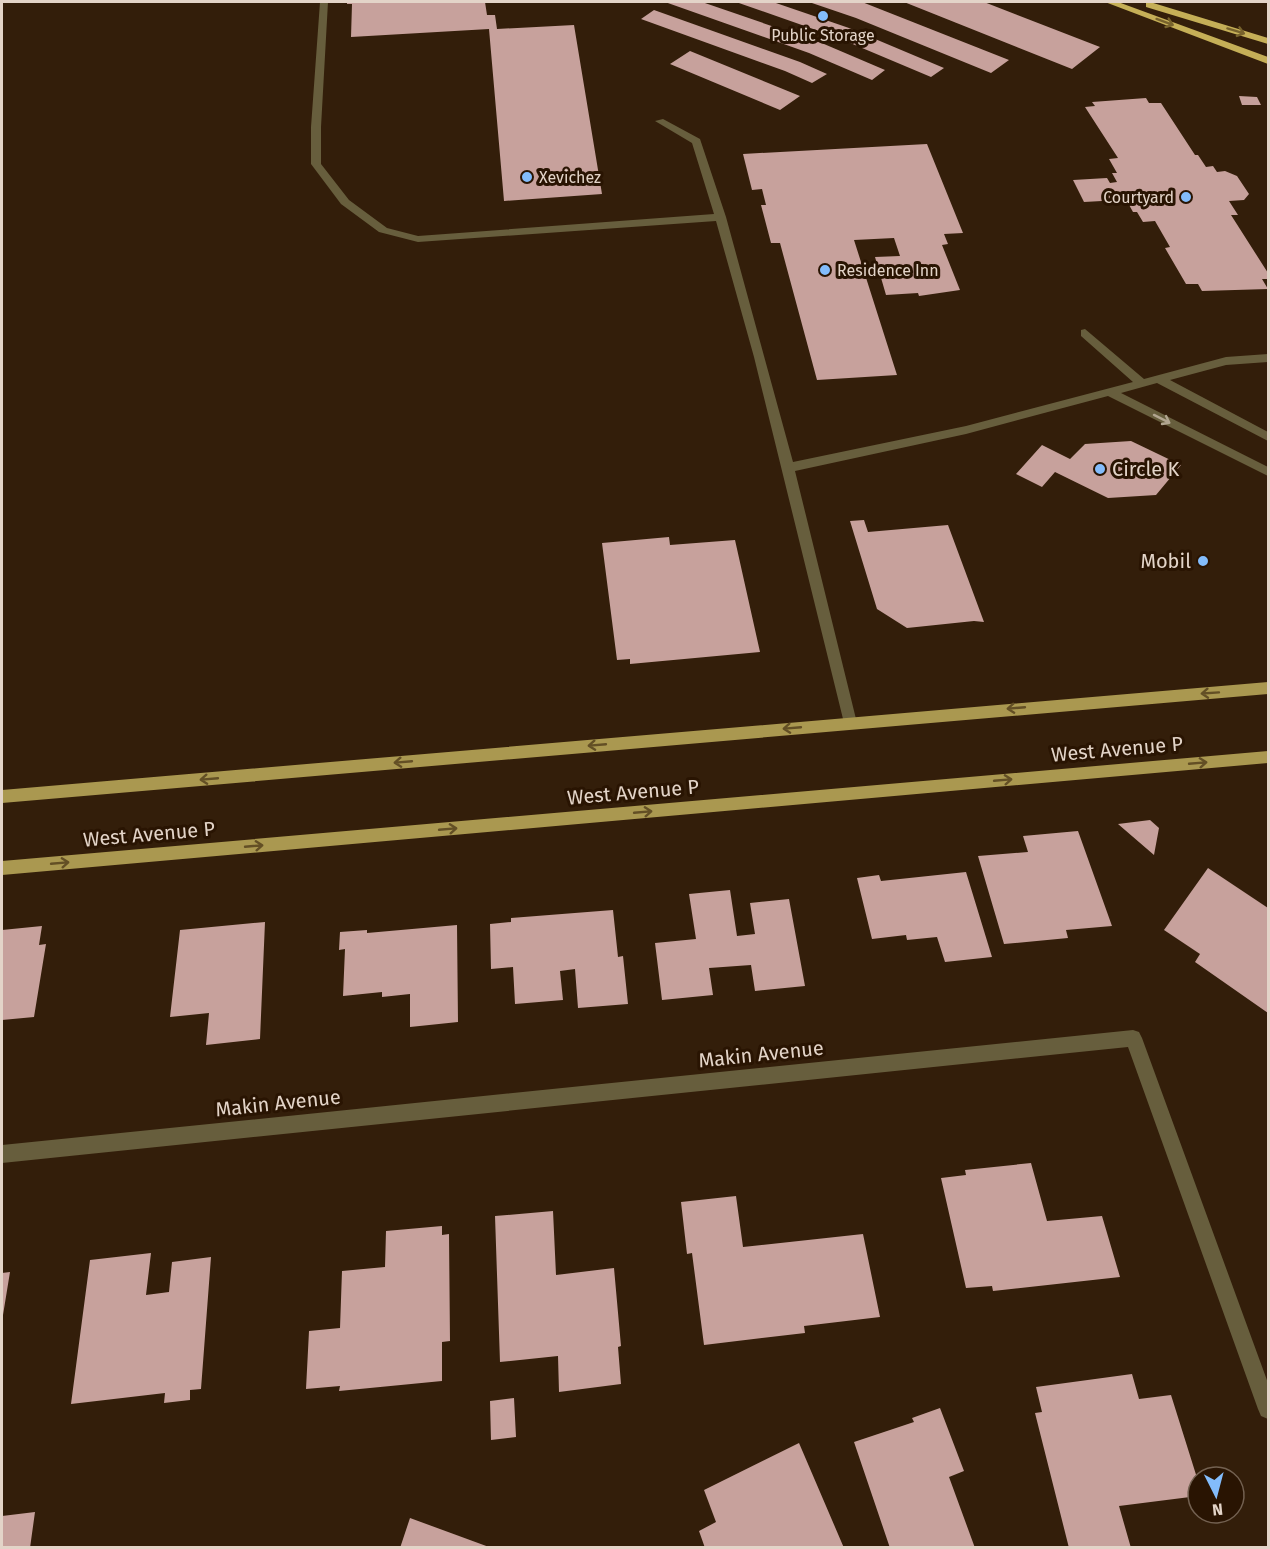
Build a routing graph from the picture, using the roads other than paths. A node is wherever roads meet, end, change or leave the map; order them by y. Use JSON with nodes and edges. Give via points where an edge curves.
{"nodes":[{"id":1,"x":324,"y":2,"type":"edge"},
{"id":2,"x":1110,"y":2,"type":"edge"},
{"id":3,"x":1140,"y":2,"type":"edge"},
{"id":4,"x":1269,"y":41,"type":"edge"},
{"id":5,"x":1269,"y":61,"type":"edge"},
{"id":6,"x":660,"y":121,"type":"dead end"},
{"id":7,"x":721,"y":217,"type":"junction"},
{"id":8,"x":1085,"y":333,"type":"dead end"},
{"id":9,"x":1269,"y":358,"type":"edge"},
{"id":10,"x":1159,"y":379,"type":"junction"},
{"id":11,"x":1142,"y":383,"type":"junction"},
{"id":12,"x":1110,"y":392,"type":"junction"},
{"id":13,"x":1269,"y":437,"type":"edge"},
{"id":14,"x":787,"y":468,"type":"junction"},
{"id":15,"x":1269,"y":472,"type":"edge"},
{"id":16,"x":1269,"y":688,"type":"edge"},
{"id":17,"x":850,"y":723,"type":"junction"},
{"id":18,"x":1269,"y":757,"type":"edge"},
{"id":19,"x":2,"y":797,"type":"edge"},
{"id":20,"x":2,"y":868,"type":"edge"},
{"id":21,"x":2,"y":1154,"type":"edge"},
{"id":22,"x":1269,"y":1409,"type":"edge"}],
"edges":[{"from":1,"to":7,"type":"street","via":[[316,164],[345,202],[383,230],[418,239]]},
{"from":2,"to":5,"type":"highway","one_way":true},
{"from":3,"to":4,"type":"highway","one_way":true},
{"from":6,"to":7,"type":"street","via":[[696,141]]},
{"from":7,"to":14,"type":"street"},
{"from":8,"to":11,"type":"street"},
{"from":9,"to":10,"type":"street","via":[[1226,361]]},
{"from":10,"to":11,"type":"street"},
{"from":10,"to":13,"type":"street"},
{"from":11,"to":12,"type":"street"},
{"from":12,"to":14,"type":"street","via":[[966,430]]},
{"from":12,"to":15,"type":"street","one_way":true},
{"from":14,"to":17,"type":"street"},
{"from":16,"to":17,"type":"main road","one_way":true},
{"from":17,"to":19,"type":"main road","one_way":true},
{"from":20,"to":18,"type":"main road","name":"West Avenue P","one_way":true},
{"from":21,"to":22,"type":"street","name":"Makin Avenue","via":[[1133,1038]]}]}
